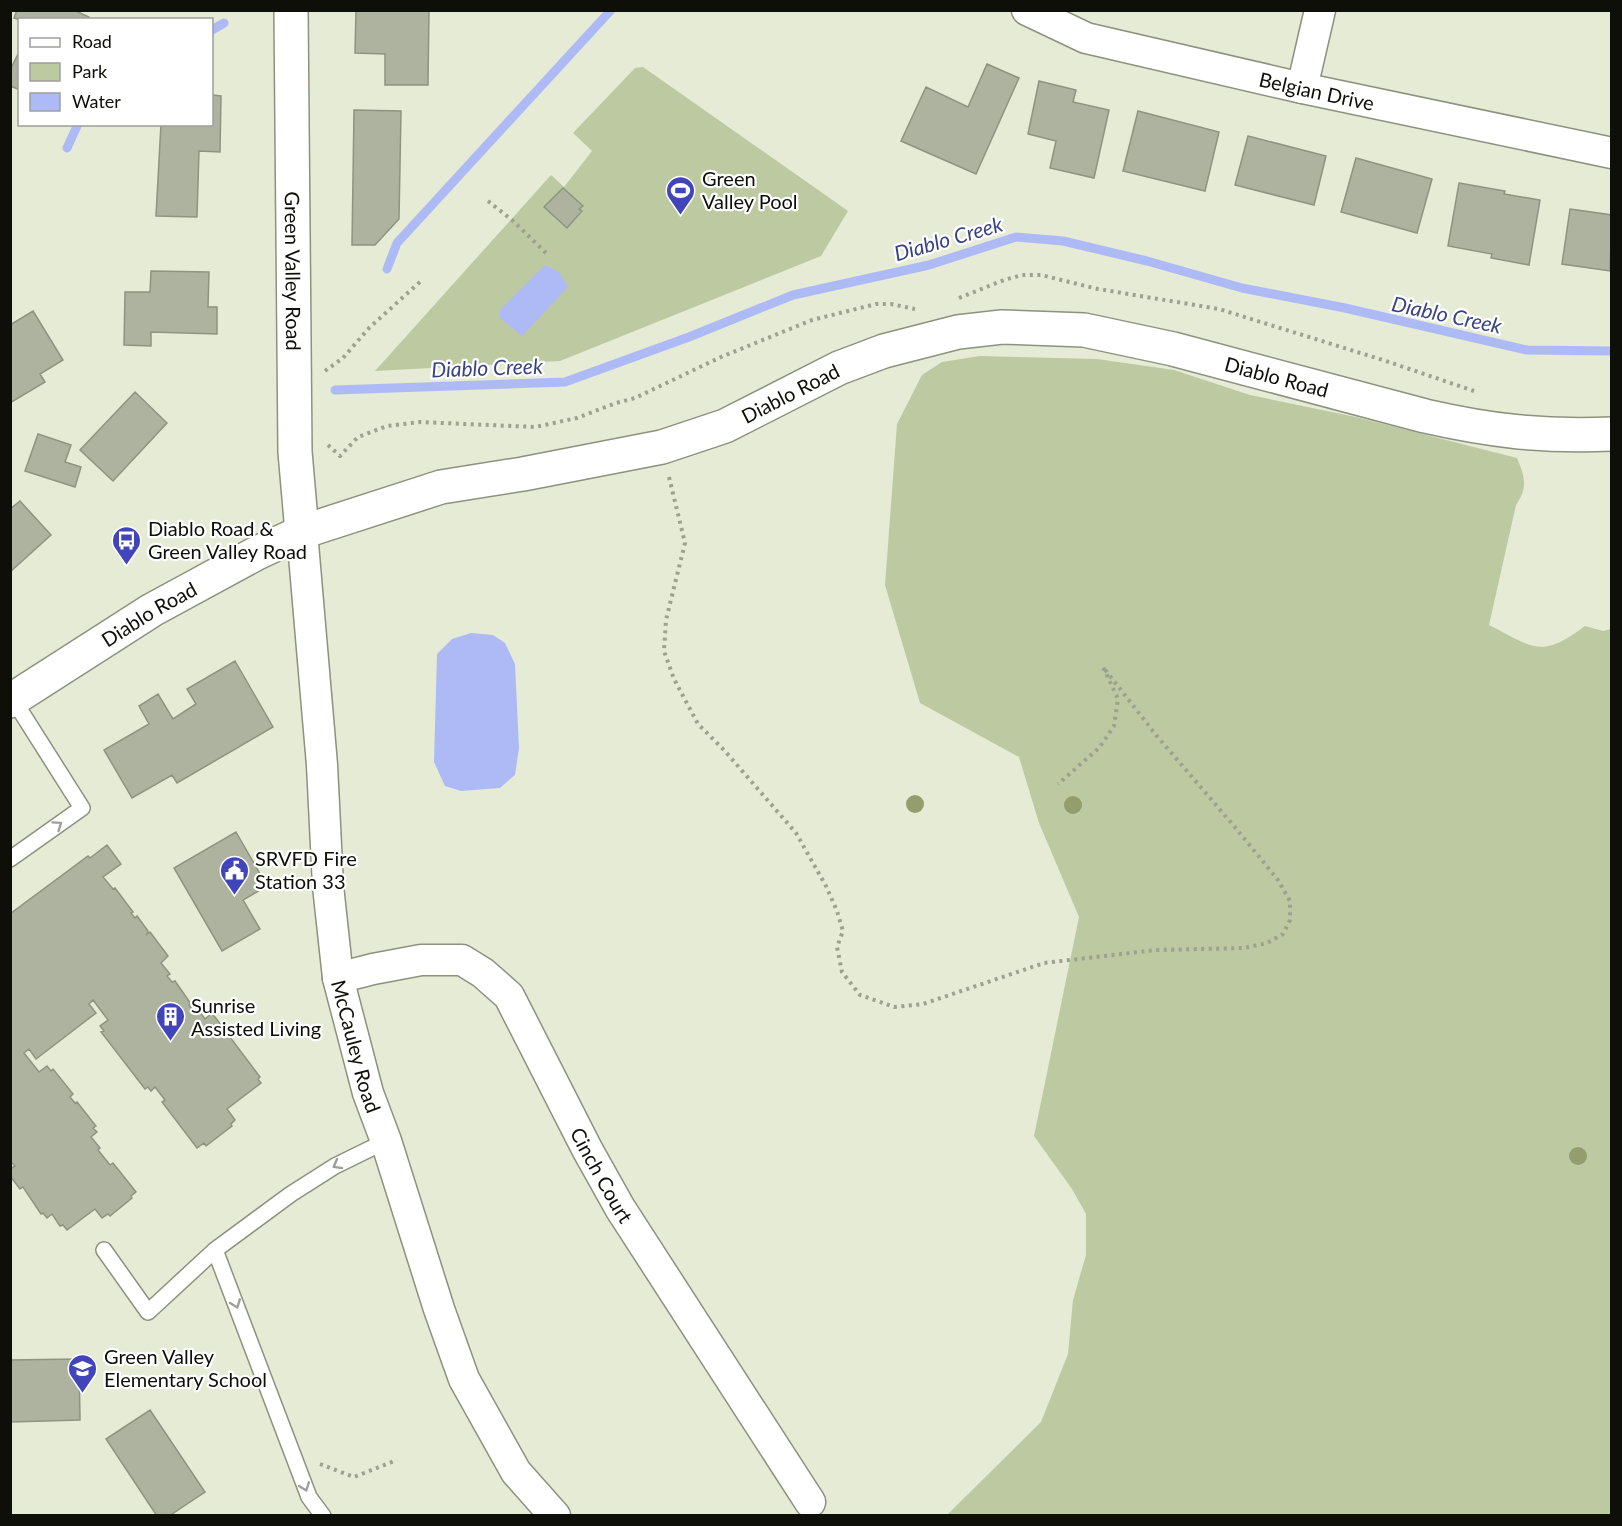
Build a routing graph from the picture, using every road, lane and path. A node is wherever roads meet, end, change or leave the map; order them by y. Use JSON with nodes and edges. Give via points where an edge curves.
{"nodes":[{"id":1,"x":291,"y":10,"type":"edge"},
{"id":2,"x":1027,"y":10,"type":"edge"},
{"id":3,"x":1320,"y":10,"type":"edge"},
{"id":4,"x":1302,"y":88,"type":"junction"},
{"id":5,"x":1611,"y":153,"type":"edge"},
{"id":6,"x":488,"y":201,"type":"dead end"},
{"id":7,"x":549,"y":256,"type":"dead end"},
{"id":8,"x":421,"y":281,"type":"dead end"},
{"id":9,"x":323,"y":378,"type":"dead end"},
{"id":10,"x":1611,"y":434,"type":"edge"},
{"id":11,"x":325,"y":439,"type":"dead end"},
{"id":12,"x":662,"y":447,"type":"junction"},
{"id":13,"x":340,"y":456,"type":"dead end"},
{"id":14,"x":302,"y":532,"type":"junction"},
{"id":15,"x":12,"y":700,"type":"edge"},
{"id":16,"x":1058,"y":784,"type":"dead end"},
{"id":17,"x":10,"y":859,"type":"edge"},
{"id":18,"x":338,"y":978,"type":"junction"},
{"id":19,"x":386,"y":1141,"type":"junction"},
{"id":20,"x":104,"y":1250,"type":"dead end"},
{"id":21,"x":215,"y":1250,"type":"junction"},
{"id":22,"x":397,"y":1460,"type":"dead end"},
{"id":23,"x":309,"y":1497,"type":"junction"},
{"id":24,"x":810,"y":1502,"type":"dead end"},
{"id":25,"x":323,"y":1515,"type":"edge"},
{"id":26,"x":555,"y":1515,"type":"edge"}],
"edges":[{"from":1,"to":14,"type":"street","name":"Green Valley Road","via":[[295,452]]},
{"from":2,"to":4,"type":"street","name":"Belgian Drive","via":[[1086,38]]},
{"from":3,"to":4,"type":"street"},
{"from":4,"to":5,"type":"street","name":"Belgian Drive"},
{"from":6,"to":7,"type":"path"},
{"from":8,"to":9,"type":"path","via":[[369,328],[343,358],[325,370]]},
{"from":10,"to":12,"type":"street","name":"Diablo Road","via":[[1532,435],[1464,425],[1084,330],[1002,327],[958,332],[884,351],[819,378],[725,426]]},
{"from":11,"to":13,"type":"path"},
{"from":12,"to":14,"type":"street","name":"Diablo Road","via":[[441,487]]},
{"from":12,"to":16,"type":"path","via":[[686,543],[666,620],[664,651],[674,679],[698,724],[796,832],[837,911],[843,932],[837,947],[842,972],[860,994],[894,1007],[923,1004],[1044,963],[1156,950],[1244,948],[1267,943],[1283,934],[1290,920],[1290,901],[1278,880],[1103,667],[1118,699],[1114,726],[1099,748]]},
{"from":14,"to":15,"type":"street","name":"Diablo Road","via":[[152,610]]},
{"from":14,"to":18,"type":"street","name":"McCauley Road"},
{"from":17,"to":15,"type":"lane","one_way":true,"via":[[82,808]]},
{"from":18,"to":19,"type":"street","name":"McCauley Road","via":[[368,1093]]},
{"from":18,"to":24,"type":"street","name":"Cinch Court","via":[[421,960],[462,960],[509,996],[620,1208]]},
{"from":19,"to":21,"type":"lane","one_way":true,"via":[[335,1166],[291,1194]]},
{"from":19,"to":26,"type":"street","name":"McCauley Road","via":[[464,1379],[516,1472]]},
{"from":20,"to":21,"type":"lane","via":[[148,1312]]},
{"from":21,"to":23,"type":"lane","one_way":true},
{"from":22,"to":23,"type":"path","via":[[354,1477],[318,1464]]},
{"from":23,"to":25,"type":"lane"}]}
